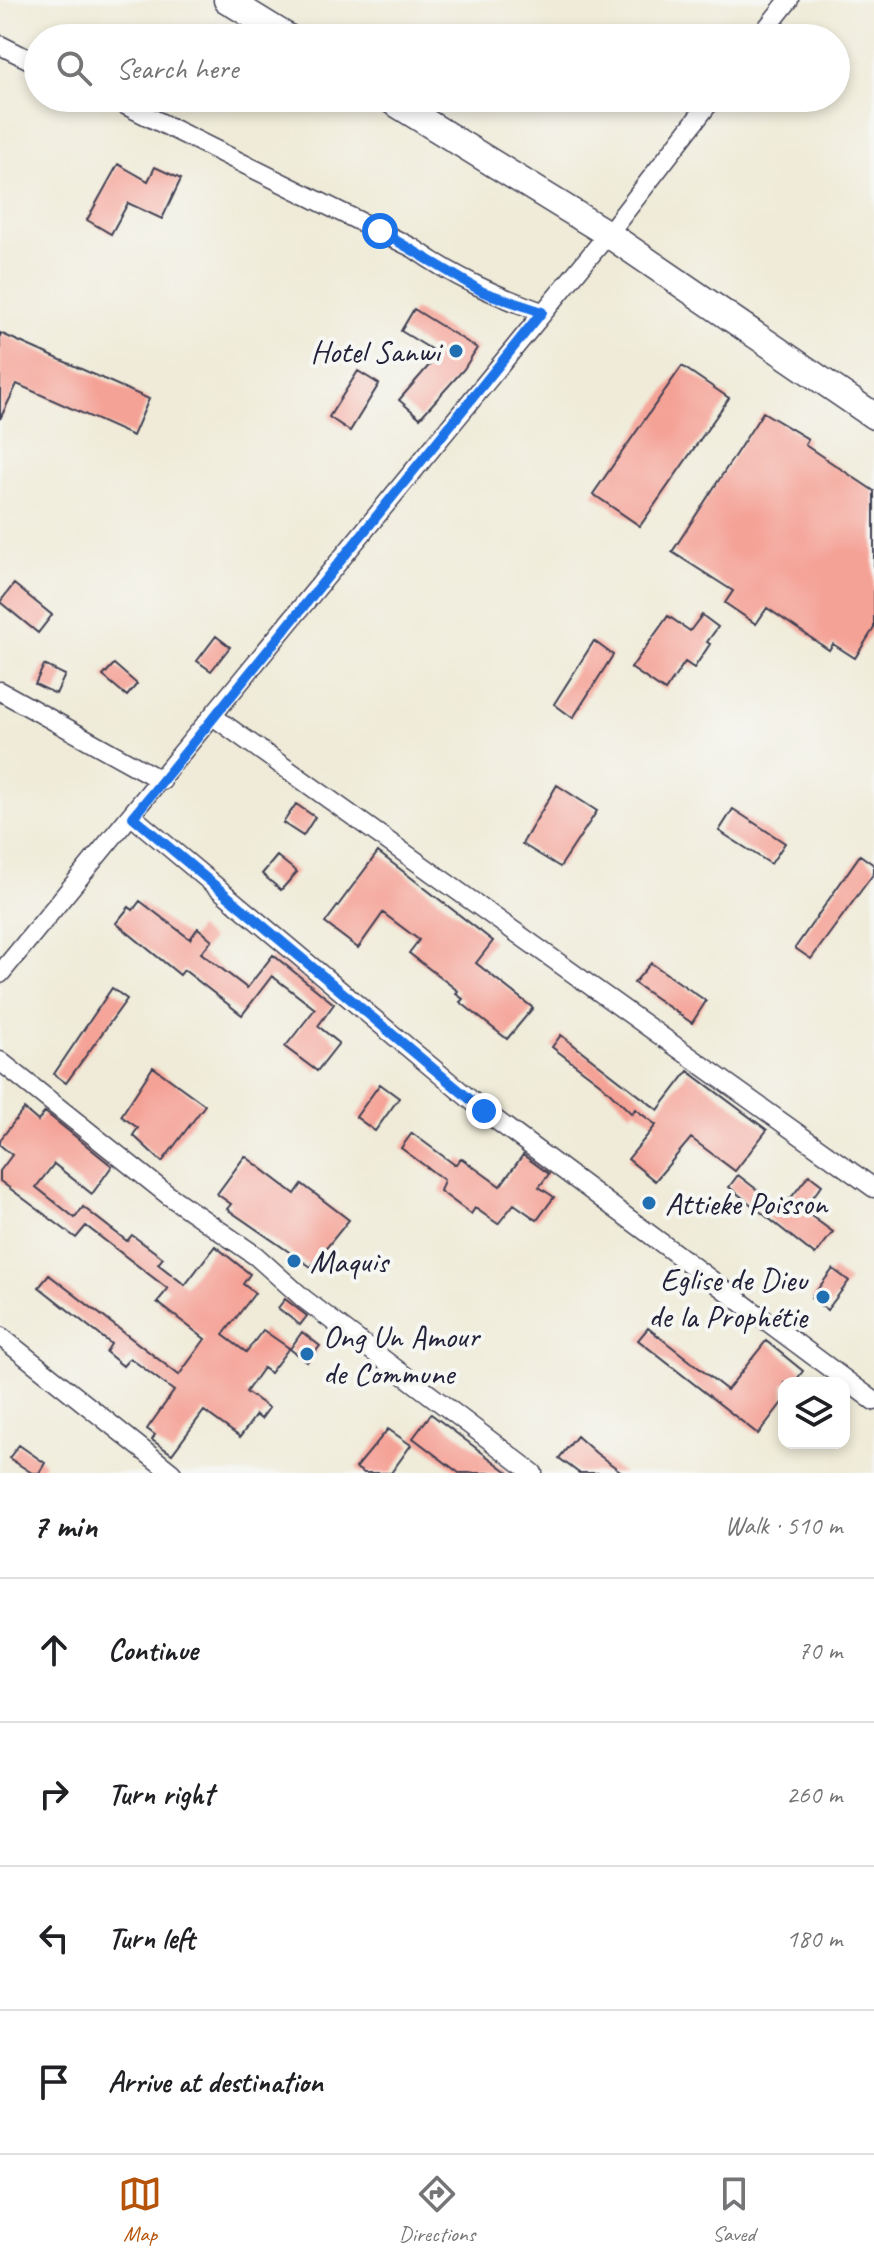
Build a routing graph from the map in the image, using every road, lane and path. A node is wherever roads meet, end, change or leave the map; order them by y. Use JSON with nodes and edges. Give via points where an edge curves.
{"nodes":[{"id":1,"x":227,"y":0,"type":"edge"},
{"id":2,"x":789,"y":0,"type":"edge"},
{"id":3,"x":266,"y":24,"type":"edge"},
{"id":4,"x":770,"y":24,"type":"edge"},
{"id":5,"x":0,"y":45,"type":"edge"},
{"id":6,"x":24,"y":57,"type":"edge"},
{"id":7,"x":139,"y":112,"type":"edge"},
{"id":8,"x":410,"y":112,"type":"edge"},
{"id":9,"x":702,"y":112,"type":"edge"},
{"id":10,"x":608,"y":234,"type":"junction"},
{"id":11,"x":542,"y":312,"type":"junction"},
{"id":12,"x":874,"y":416,"type":"edge"},
{"id":13,"x":0,"y":691,"type":"edge"},
{"id":14,"x":214,"y":717,"type":"junction"},
{"id":15,"x":162,"y":781,"type":"junction"},
{"id":16,"x":133,"y":817,"type":"junction"},
{"id":17,"x":0,"y":974,"type":"edge"},
{"id":18,"x":0,"y":1061,"type":"edge"},
{"id":19,"x":874,"y":1188,"type":"edge"},
{"id":20,"x":0,"y":1336,"type":"edge"},
{"id":21,"x":874,"y":1401,"type":"edge"},
{"id":22,"x":172,"y":1473,"type":"edge"},
{"id":23,"x":533,"y":1473,"type":"edge"}],
"edges":[{"from":1,"to":3,"type":"street"},
{"from":2,"to":4,"type":"street"},
{"from":5,"to":6,"type":"street"},
{"from":7,"to":11,"type":"street","via":[[402,242],[483,292]]},
{"from":8,"to":10,"type":"street"},
{"from":9,"to":10,"type":"street"},
{"from":10,"to":11,"type":"street"},
{"from":10,"to":12,"type":"street"},
{"from":11,"to":14,"type":"street"},
{"from":13,"to":15,"type":"street"},
{"from":14,"to":15,"type":"street"},
{"from":14,"to":19,"type":"street"},
{"from":15,"to":16,"type":"street"},
{"from":16,"to":17,"type":"street"},
{"from":16,"to":21,"type":"street","via":[[484,1111]]},
{"from":18,"to":23,"type":"street"},
{"from":20,"to":22,"type":"street"}]}
